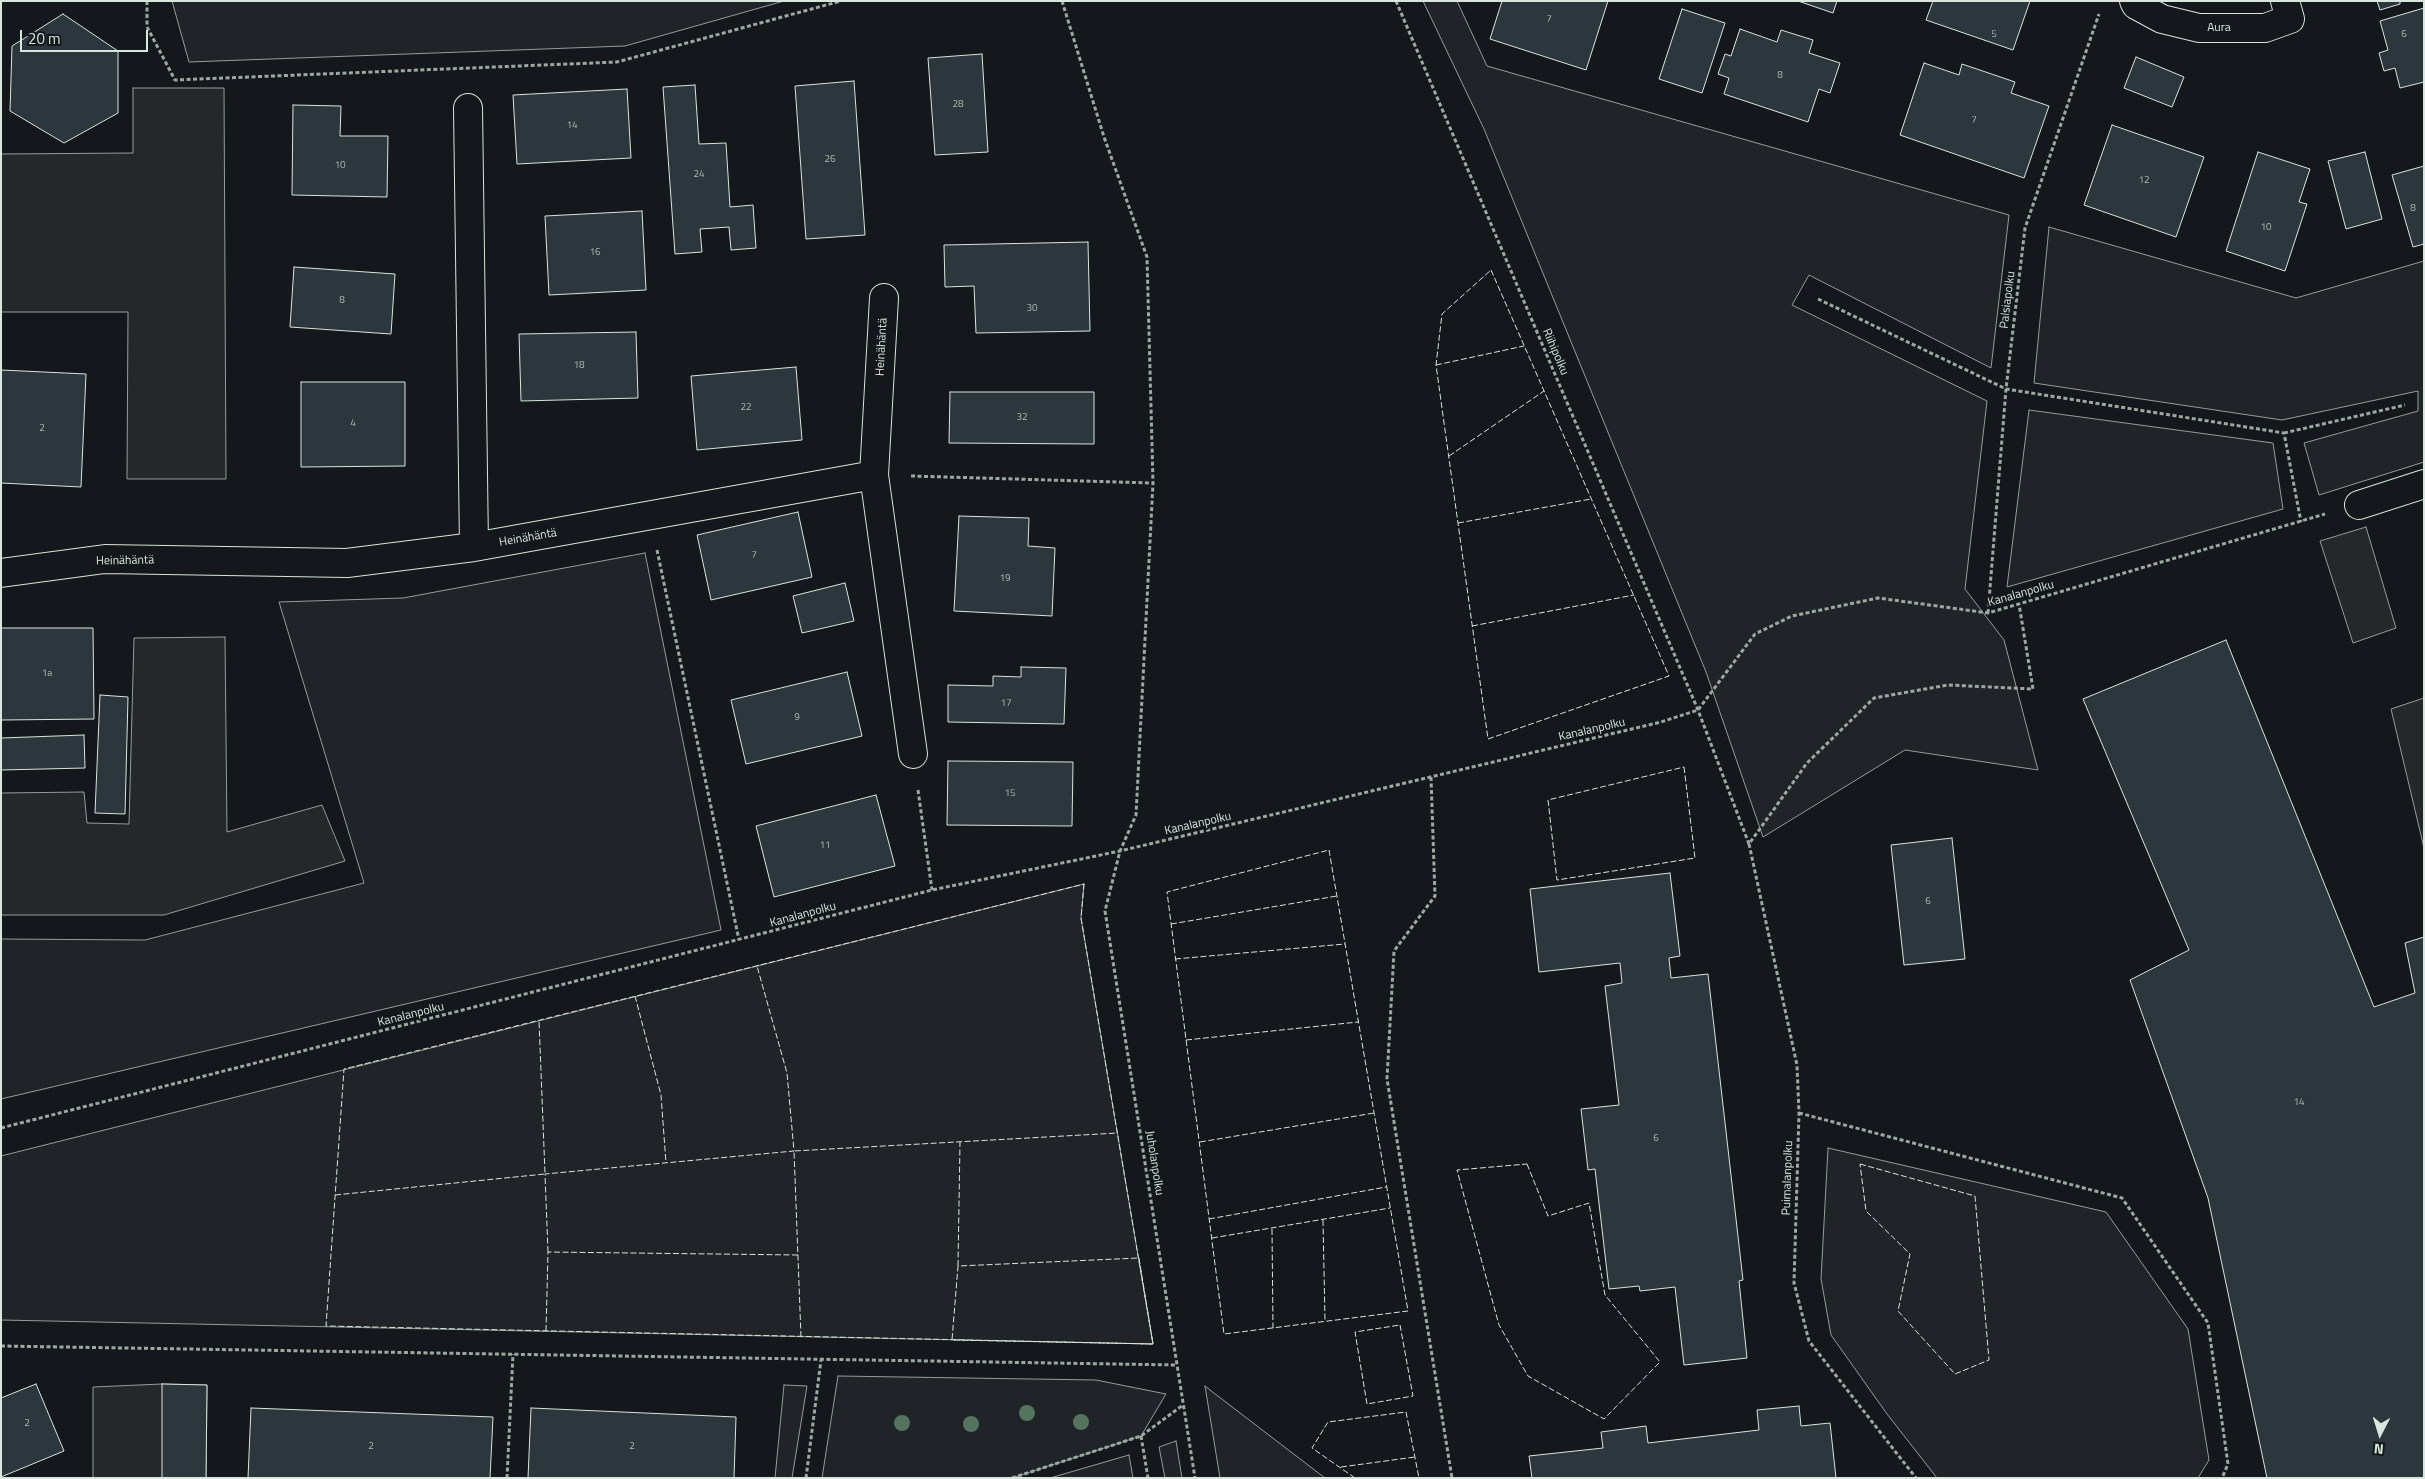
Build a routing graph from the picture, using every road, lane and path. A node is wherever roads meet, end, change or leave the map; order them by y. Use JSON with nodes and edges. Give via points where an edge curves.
{"nodes":[{"id":1,"x":147,"y":1,"type":"edge"},
{"id":2,"x":841,"y":1,"type":"edge"},
{"id":3,"x":1062,"y":1,"type":"edge"},
{"id":4,"x":1396,"y":1,"type":"edge"},
{"id":5,"x":2134,"y":1,"type":"edge"},
{"id":6,"x":2285,"y":1,"type":"edge"},
{"id":7,"x":2100,"y":11,"type":"dead end"},
{"id":8,"x":468,"y":108,"type":"dead end"},
{"id":9,"x":884,"y":298,"type":"dead end"},
{"id":10,"x":1818,"y":299,"type":"dead end"},
{"id":11,"x":2006,"y":389,"type":"junction"},
{"id":12,"x":2405,"y":405,"type":"dead end"},
{"id":13,"x":2284,"y":433,"type":"junction"},
{"id":14,"x":874,"y":475,"type":"junction"},
{"id":15,"x":1153,"y":483,"type":"junction"},
{"id":16,"x":2424,"y":484,"type":"edge"},
{"id":17,"x":2359,"y":504,"type":"joint"},
{"id":18,"x":651,"y":516,"type":"junction"},
{"id":19,"x":2301,"y":522,"type":"junction"},
{"id":20,"x":474,"y":547,"type":"junction"},
{"id":21,"x":1,"y":573,"type":"edge"},
{"id":22,"x":2019,"y":604,"type":"junction"},
{"id":23,"x":1988,"y":613,"type":"junction"},
{"id":24,"x":1698,"y":710,"type":"junction"},
{"id":25,"x":913,"y":754,"type":"joint"},
{"id":26,"x":1431,"y":777,"type":"junction"},
{"id":27,"x":1749,"y":844,"type":"junction"},
{"id":28,"x":1120,"y":851,"type":"junction"},
{"id":29,"x":932,"y":890,"type":"junction"},
{"id":30,"x":739,"y":940,"type":"junction"},
{"id":31,"x":1799,"y":1112,"type":"junction"},
{"id":32,"x":1,"y":1128,"type":"edge"},
{"id":33,"x":1,"y":1346,"type":"edge"},
{"id":34,"x":513,"y":1354,"type":"junction"},
{"id":35,"x":821,"y":1360,"type":"junction"},
{"id":36,"x":1177,"y":1365,"type":"junction"},
{"id":37,"x":1183,"y":1405,"type":"junction"},
{"id":38,"x":1141,"y":1436,"type":"junction"},
{"id":39,"x":507,"y":1478,"type":"edge"},
{"id":40,"x":806,"y":1478,"type":"edge"},
{"id":41,"x":1012,"y":1478,"type":"edge"},
{"id":42,"x":1148,"y":1478,"type":"edge"},
{"id":43,"x":1195,"y":1478,"type":"edge"},
{"id":44,"x":1452,"y":1478,"type":"edge"},
{"id":45,"x":1916,"y":1478,"type":"edge"},
{"id":46,"x":2222,"y":1478,"type":"edge"}],
"edges":[{"from":1,"to":2,"type":"path","via":[[147,27],[175,80],[617,62]]},
{"from":3,"to":15,"type":"path","name":"Juholanpolku","via":[[1104,137],[1147,257]]},
{"from":4,"to":24,"type":"path","name":"Riihipolku"},
{"from":5,"to":6,"type":"street","name":"Aura","via":[[2162,19],[2199,28],[2264,28],[2290,19]]},
{"from":7,"to":11,"type":"path","name":"Palsiapolku","via":[[2025,228]]},
{"from":8,"to":20,"type":"street"},
{"from":9,"to":14,"type":"street","name":"Heinähäntä"},
{"from":10,"to":11,"type":"path"},
{"from":11,"to":13,"type":"path"},
{"from":11,"to":23,"type":"path","name":"Palsiapolku"},
{"from":12,"to":13,"type":"path"},
{"from":13,"to":19,"type":"path"},
{"from":14,"to":15,"type":"path"},
{"from":14,"to":18,"type":"street","name":"Heinähäntä"},
{"from":14,"to":25,"type":"street"},
{"from":15,"to":28,"type":"path","name":"Juholanpolku","via":[[1136,815]]},
{"from":16,"to":17,"type":"street"},
{"from":17,"to":19,"type":"path","name":"Kanalanpolku"},
{"from":18,"to":20,"type":"street","name":"Heinähäntä"},
{"from":18,"to":30,"type":"path"},
{"from":19,"to":22,"type":"path","name":"Kanalanpolku"},
{"from":20,"to":21,"type":"street","name":"Heinähäntä","via":[[347,564],[105,560]]},
{"from":22,"to":23,"type":"path","name":"Kanalanpolku"},
{"from":22,"to":27,"type":"path","via":[[2034,689],[1948,685],[1874,698],[1807,762]]},
{"from":23,"to":24,"type":"path","name":"Kanalanpolku","via":[[1878,598],[1792,616],[1755,634]]},
{"from":24,"to":26,"type":"path","name":"Kanalanpolku","via":[[1661,722]]},
{"from":24,"to":27,"type":"path","name":"Riihipolku"},
{"from":25,"to":29,"type":"path"},
{"from":26,"to":28,"type":"path","name":"Kanalanpolku"},
{"from":26,"to":44,"type":"path","via":[[1435,896],[1394,951],[1387,1079]]},
{"from":27,"to":31,"type":"path","name":"Puimalanpolku","via":[[1797,1065]]},
{"from":28,"to":29,"type":"path","name":"Kanalanpolku"},
{"from":28,"to":36,"type":"path","name":"Juholanpolku","via":[[1105,911]]},
{"from":29,"to":30,"type":"path","name":"Kanalanpolku"},
{"from":30,"to":32,"type":"path","name":"Kanalanpolku"},
{"from":31,"to":45,"type":"path","name":"Puimalanpolku","via":[[1794,1283],[1809,1341]]},
{"from":31,"to":46,"type":"path","via":[[2122,1198],[2208,1323],[2228,1464]]},
{"from":33,"to":34,"type":"path"},
{"from":34,"to":35,"type":"path"},
{"from":34,"to":39,"type":"path"},
{"from":35,"to":36,"type":"path"},
{"from":35,"to":40,"type":"path"},
{"from":36,"to":37,"type":"path","name":"Juholanpolku"},
{"from":37,"to":38,"type":"path"},
{"from":37,"to":43,"type":"path","name":"Juholanpolku"},
{"from":38,"to":41,"type":"path"},
{"from":38,"to":42,"type":"path"}]}
